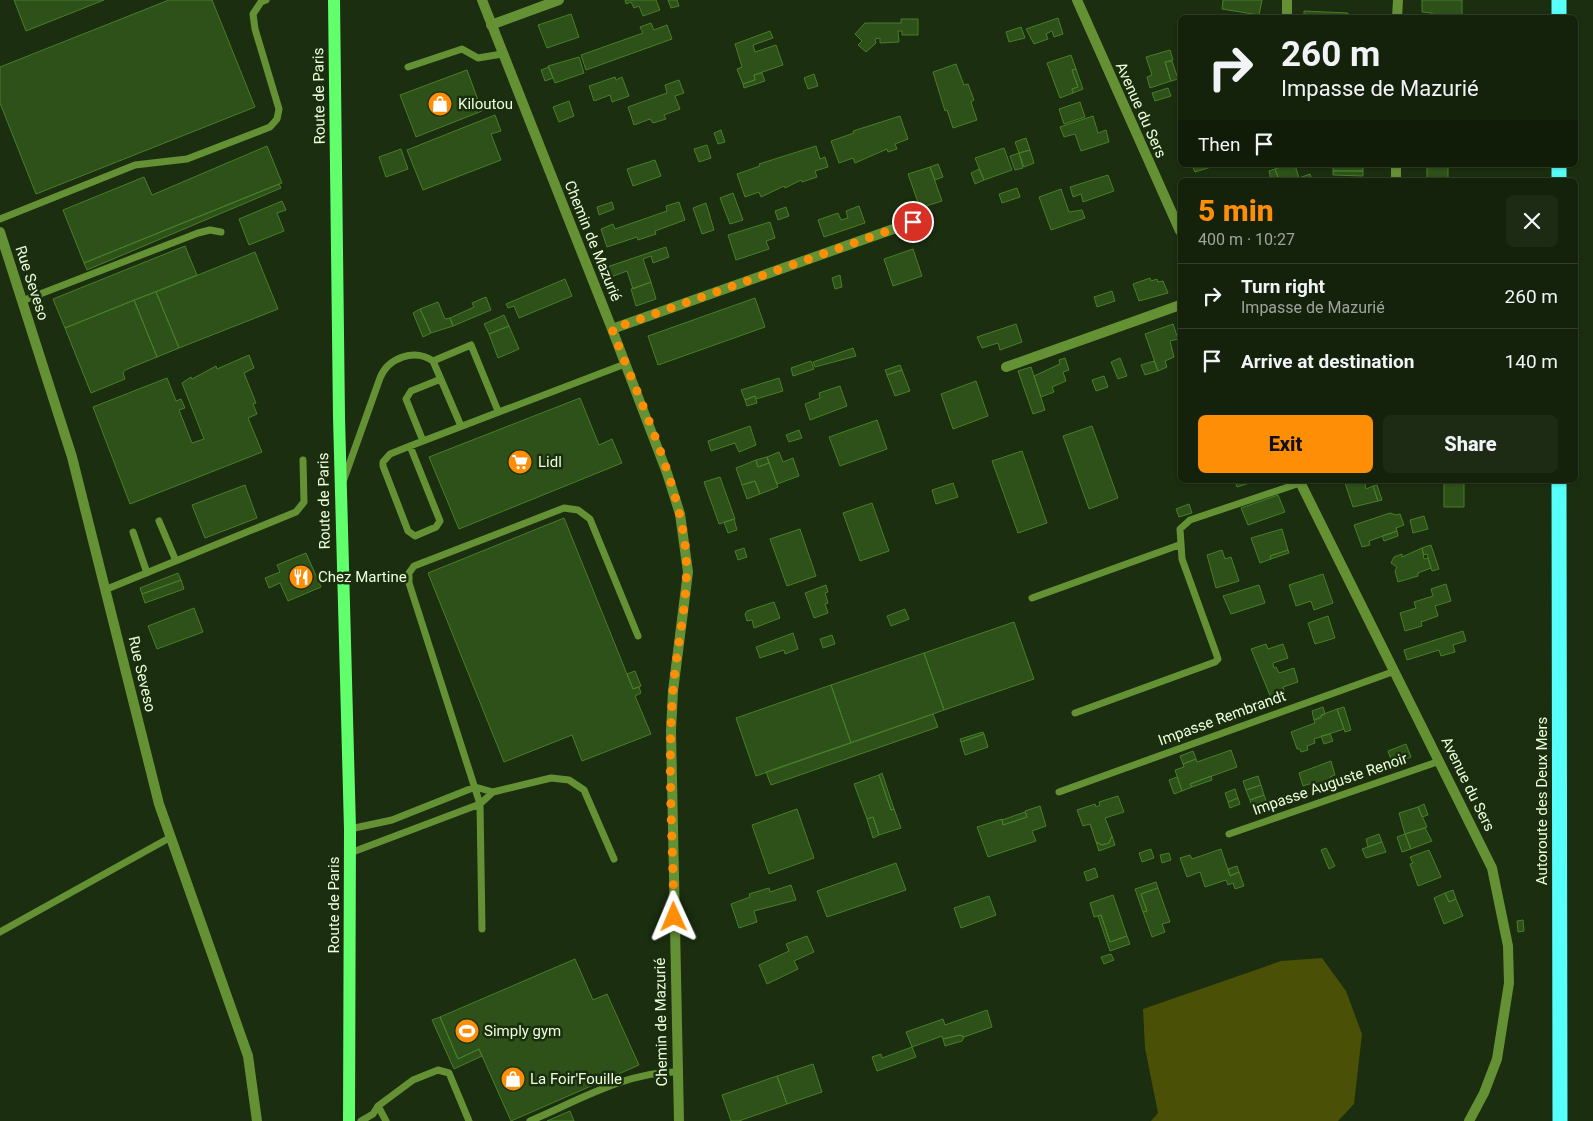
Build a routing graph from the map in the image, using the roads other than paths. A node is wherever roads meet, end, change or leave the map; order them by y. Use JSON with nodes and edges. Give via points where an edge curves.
{"nodes":[{"id":1,"x":266,"y":0,"type":"edge"},
{"id":2,"x":334,"y":0,"type":"edge"},
{"id":3,"x":482,"y":0,"type":"edge"},
{"id":4,"x":560,"y":0,"type":"edge"},
{"id":5,"x":1077,"y":0,"type":"edge"},
{"id":6,"x":1287,"y":0,"type":"edge"},
{"id":7,"x":1398,"y":0,"type":"edge"},
{"id":8,"x":1559,"y":0,"type":"edge"},
{"id":9,"x":1287,"y":15,"type":"edge"},
{"id":10,"x":1398,"y":15,"type":"edge"},
{"id":11,"x":1559,"y":15,"type":"edge"},
{"id":12,"x":491,"y":25,"type":"junction"},
{"id":13,"x":502,"y":54,"type":"junction"},
{"id":14,"x":408,"y":67,"type":"dead end"},
{"id":15,"x":0,"y":219,"type":"edge"},
{"id":16,"x":913,"y":222,"type":"dead end"},
{"id":17,"x":1178,"y":227,"type":"edge"},
{"id":18,"x":0,"y":232,"type":"edge"},
{"id":19,"x":221,"y":232,"type":"dead end"},
{"id":20,"x":22,"y":301,"type":"junction"},
{"id":21,"x":1178,"y":306,"type":"edge"},
{"id":22,"x":612,"y":329,"type":"junction"},
{"id":23,"x":433,"y":361,"type":"junction"},
{"id":24,"x":625,"y":364,"type":"junction"},
{"id":25,"x":1006,"y":366,"type":"dead end"},
{"id":26,"x":441,"y":379,"type":"junction"},
{"id":27,"x":498,"y":411,"type":"junction"},
{"id":28,"x":461,"y":426,"type":"junction"},
{"id":29,"x":423,"y":441,"type":"junction"},
{"id":30,"x":410,"y":446,"type":"junction"},
{"id":31,"x":303,"y":460,"type":"dead end"},
{"id":32,"x":1295,"y":483,"type":"edge"},
{"id":33,"x":1302,"y":483,"type":"edge"},
{"id":34,"x":1559,"y":483,"type":"edge"},
{"id":35,"x":341,"y":486,"type":"junction"},
{"id":36,"x":159,"y":521,"type":"dead end"},
{"id":37,"x":133,"y":532,"type":"dead end"},
{"id":38,"x":1180,"y":546,"type":"junction"},
{"id":39,"x":176,"y":561,"type":"junction"},
{"id":40,"x":147,"y":573,"type":"junction"},
{"id":41,"x":107,"y":589,"type":"junction"},
{"id":42,"x":1032,"y":598,"type":"dead end"},
{"id":43,"x":638,"y":636,"type":"dead end"},
{"id":44,"x":1395,"y":671,"type":"junction"},
{"id":45,"x":1075,"y":713,"type":"dead end"},
{"id":46,"x":1440,"y":761,"type":"junction"},
{"id":47,"x":475,"y":787,"type":"junction"},
{"id":48,"x":493,"y":792,"type":"junction"},
{"id":49,"x":1059,"y":792,"type":"dead end"},
{"id":50,"x":480,"y":804,"type":"junction"},
{"id":51,"x":350,"y":829,"type":"junction"},
{"id":52,"x":1229,"y":834,"type":"dead end"},
{"id":53,"x":171,"y":837,"type":"junction"},
{"id":54,"x":350,"y":853,"type":"junction"},
{"id":55,"x":614,"y":859,"type":"dead end"},
{"id":56,"x":482,"y":929,"type":"dead end"},
{"id":57,"x":0,"y":932,"type":"edge"},
{"id":58,"x":677,"y":1072,"type":"junction"},
{"id":59,"x":378,"y":1106,"type":"junction"},
{"id":60,"x":257,"y":1121,"type":"edge"},
{"id":61,"x":349,"y":1121,"type":"edge"},
{"id":62,"x":361,"y":1121,"type":"edge"},
{"id":63,"x":386,"y":1121,"type":"edge"},
{"id":64,"x":469,"y":1121,"type":"edge"},
{"id":65,"x":530,"y":1121,"type":"edge"},
{"id":66,"x":679,"y":1121,"type":"edge"},
{"id":67,"x":1469,"y":1121,"type":"edge"},
{"id":68,"x":1560,"y":1121,"type":"edge"}],
"edges":[{"from":1,"to":15,"type":"lane","via":[[253,14],[279,109],[277,119],[270,127],[187,159],[135,165]]},
{"from":2,"to":35,"type":"main road","name":"Route de Paris"},
{"from":3,"to":12,"type":"street","name":"Chemin de Mazurié"},
{"from":4,"to":12,"type":"street"},
{"from":5,"to":17,"type":"street","name":"Avenue du Sers"},
{"from":6,"to":9,"type":"street"},
{"from":7,"to":10,"type":"street"},
{"from":8,"to":11,"type":"highway"},
{"from":12,"to":13,"type":"street","name":"Chemin de Mazurié"},
{"from":13,"to":14,"type":"lane","via":[[478,58],[462,49]]},
{"from":13,"to":22,"type":"street","name":"Chemin de Mazurié"},
{"from":16,"to":22,"type":"street"},
{"from":18,"to":20,"type":"street","name":"Rue Seveso"},
{"from":19,"to":20,"type":"lane","via":[[198,233]]},
{"from":20,"to":41,"type":"street","name":"Rue Seveso","via":[[72,457]]},
{"from":21,"to":25,"type":"street"},
{"from":22,"to":24,"type":"street","name":"Chemin de Mazurié"},
{"from":23,"to":26,"type":"lane"},
{"from":23,"to":27,"type":"lane","via":[[471,345]]},
{"from":23,"to":35,"type":"lane","via":[[416,355],[395,360],[384,368]]},
{"from":24,"to":27,"type":"lane"},
{"from":24,"to":58,"type":"street","name":"Chemin de Mazurié","via":[[680,514],[688,572],[671,731]]},
{"from":26,"to":28,"type":"lane"},
{"from":26,"to":29,"type":"lane","via":[[412,391],[406,399]]},
{"from":27,"to":28,"type":"lane"},
{"from":28,"to":29,"type":"lane"},
{"from":29,"to":30,"type":"lane"},
{"from":30,"to":30,"type":"lane","via":[[390,454],[383,462],[408,531],[414,536],[436,527],[440,521]]},
{"from":31,"to":39,"type":"lane","via":[[304,502],[296,512]]},
{"from":32,"to":38,"type":"lane","via":[[1190,520],[1180,529]]},
{"from":33,"to":44,"type":"street","name":"Avenue du Sers"},
{"from":34,"to":68,"type":"highway","name":"Autoroute des Deux Mers"},
{"from":35,"to":51,"type":"main road","name":"Route de Paris"},
{"from":36,"to":39,"type":"lane"},
{"from":37,"to":40,"type":"lane"},
{"from":38,"to":42,"type":"lane"},
{"from":38,"to":45,"type":"lane","via":[[1218,659],[1210,665]]},
{"from":39,"to":40,"type":"lane"},
{"from":40,"to":41,"type":"lane"},
{"from":41,"to":53,"type":"street","name":"Rue Seveso","via":[[159,804]]},
{"from":43,"to":47,"type":"lane","via":[[590,519],[578,510],[564,508],[414,566],[409,582]]},
{"from":44,"to":46,"type":"street","name":"Avenue du Sers"},
{"from":44,"to":49,"type":"lane","name":"Impasse Rembrandt"},
{"from":46,"to":52,"type":"lane","name":"Impasse Auguste Renoir"},
{"from":46,"to":67,"type":"street","name":"Avenue du Sers","via":[[1492,868],[1508,946],[1509,983],[1497,1059]]},
{"from":47,"to":48,"type":"lane"},
{"from":47,"to":50,"type":"lane"},
{"from":47,"to":51,"type":"lane","via":[[392,820]]},
{"from":48,"to":50,"type":"lane"},
{"from":48,"to":55,"type":"lane","via":[[551,778],[569,780],[584,790]]},
{"from":50,"to":54,"type":"lane"},
{"from":50,"to":56,"type":"lane"},
{"from":51,"to":54,"type":"main road","name":"Route de Paris"},
{"from":53,"to":57,"type":"lane"},
{"from":53,"to":60,"type":"street","name":"Rue Seveso","via":[[248,1056]]},
{"from":54,"to":61,"type":"main road","name":"Route de Paris"},
{"from":58,"to":65,"type":"lane","via":[[657,1072],[629,1079]]},
{"from":58,"to":66,"type":"street","name":"Chemin de Mazurié"},
{"from":59,"to":62,"type":"lane","via":[[373,1114]]},
{"from":59,"to":63,"type":"lane"},
{"from":59,"to":64,"type":"lane","via":[[413,1080],[438,1070],[449,1073]]}]}
